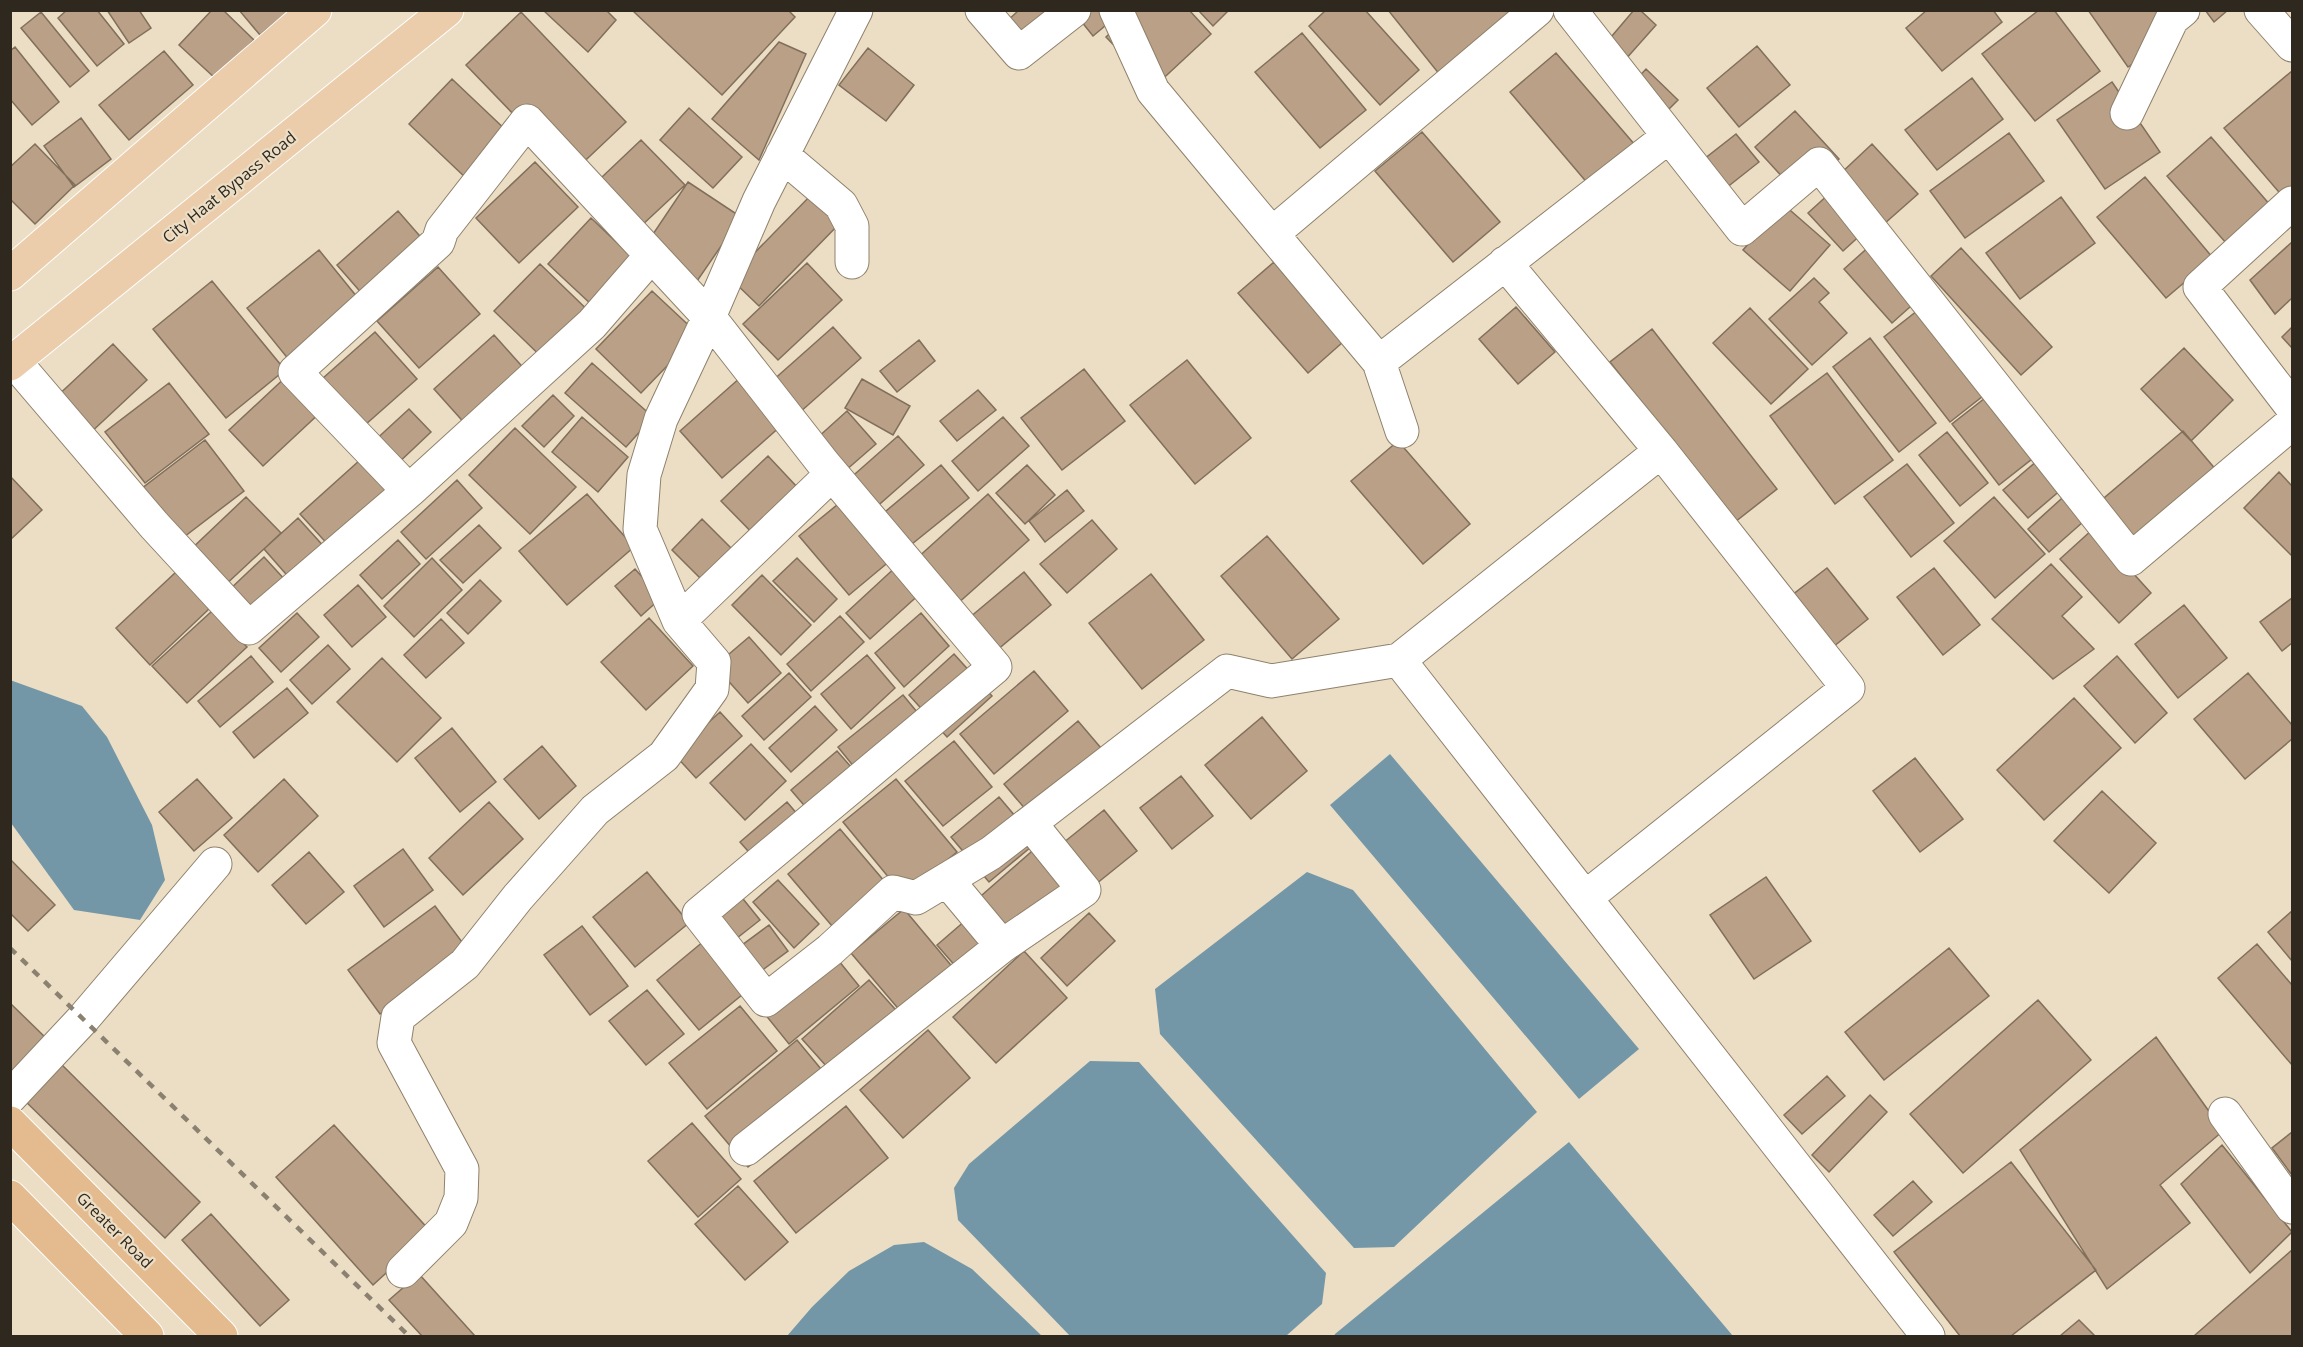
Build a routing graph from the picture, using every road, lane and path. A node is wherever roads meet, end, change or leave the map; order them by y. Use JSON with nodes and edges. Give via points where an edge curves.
{"nodes":[{"id":1,"x":315,"y":10,"type":"edge"},
{"id":2,"x":447,"y":10,"type":"edge"},
{"id":3,"x":856,"y":10,"type":"edge"},
{"id":4,"x":982,"y":10,"type":"edge"},
{"id":5,"x":1074,"y":10,"type":"edge"},
{"id":6,"x":1116,"y":10,"type":"edge"},
{"id":7,"x":1536,"y":10,"type":"edge"},
{"id":8,"x":1570,"y":10,"type":"edge"},
{"id":9,"x":2183,"y":10,"type":"edge"},
{"id":10,"x":2261,"y":10,"type":"edge"},
{"id":11,"x":2292,"y":45,"type":"edge"},
{"id":12,"x":2127,"y":113,"type":"dead end"},
{"id":13,"x":1668,"y":137,"type":"junction"},
{"id":14,"x":782,"y":155,"type":"junction"},
{"id":15,"x":2292,"y":203,"type":"edge"},
{"id":16,"x":1272,"y":234,"type":"junction"},
{"id":17,"x":651,"y":256,"type":"junction"},
{"id":18,"x":852,"y":262,"type":"dead end"},
{"id":19,"x":1505,"y":263,"type":"junction"},
{"id":20,"x":10,"y":274,"type":"edge"},
{"id":21,"x":709,"y":317,"type":"junction"},
{"id":22,"x":12,"y":362,"type":"edge"},
{"id":23,"x":1378,"y":362,"type":"junction"},
{"id":24,"x":2292,"y":407,"type":"edge"},
{"id":25,"x":2292,"y":423,"type":"edge"},
{"id":26,"x":1402,"y":431,"type":"dead end"},
{"id":27,"x":1661,"y":451,"type":"junction"},
{"id":28,"x":832,"y":474,"type":"junction"},
{"id":29,"x":409,"y":491,"type":"junction"},
{"id":30,"x":679,"y":621,"type":"junction"},
{"id":31,"x":1398,"y":660,"type":"junction"},
{"id":32,"x":1030,"y":823,"type":"junction"},
{"id":33,"x":215,"y":864,"type":"dead end"},
{"id":34,"x":946,"y":880,"type":"junction"},
{"id":35,"x":1585,"y":898,"type":"junction"},
{"id":36,"x":1002,"y":946,"type":"junction"},
{"id":37,"x":10,"y":1097,"type":"edge"},
{"id":38,"x":2225,"y":1114,"type":"dead end"},
{"id":39,"x":10,"y":1123,"type":"edge"},
{"id":40,"x":746,"y":1149,"type":"dead end"},
{"id":41,"x":10,"y":1197,"type":"edge"},
{"id":42,"x":2292,"y":1207,"type":"edge"},
{"id":43,"x":403,"y":1271,"type":"dead end"},
{"id":44,"x":147,"y":1336,"type":"edge"},
{"id":45,"x":221,"y":1336,"type":"edge"},
{"id":46,"x":1928,"y":1336,"type":"edge"}],
"edges":[{"from":1,"to":20,"type":"main road"},
{"from":2,"to":22,"type":"main road","name":"City Haat Bypass Road"},
{"from":3,"to":14,"type":"street"},
{"from":4,"to":5,"type":"street","via":[[1019,53]]},
{"from":6,"to":16,"type":"street","via":[[1153,91]]},
{"from":7,"to":16,"type":"street"},
{"from":8,"to":13,"type":"street"},
{"from":9,"to":12,"type":"street","via":[[2172,19]]},
{"from":10,"to":11,"type":"street"},
{"from":13,"to":19,"type":"street"},
{"from":13,"to":25,"type":"street","via":[[1742,230],[1819,164],[2131,559]]},
{"from":14,"to":18,"type":"street","via":[[841,205],[852,226]]},
{"from":14,"to":21,"type":"street"},
{"from":15,"to":24,"type":"street","via":[[2200,286]]},
{"from":16,"to":23,"type":"street"},
{"from":17,"to":21,"type":"street"},
{"from":17,"to":29,"type":"street","via":[[592,324]]},
{"from":17,"to":29,"type":"street","via":[[527,121],[442,230],[438,242],[296,372]]},
{"from":19,"to":23,"type":"street"},
{"from":19,"to":27,"type":"street"},
{"from":21,"to":28,"type":"street"},
{"from":21,"to":30,"type":"street","via":[[661,418],[644,475],[640,529]]},
{"from":22,"to":29,"type":"street","via":[[249,628]]},
{"from":23,"to":26,"type":"street"},
{"from":27,"to":31,"type":"street"},
{"from":27,"to":35,"type":"street","via":[[1848,688]]},
{"from":28,"to":30,"type":"street"},
{"from":28,"to":34,"type":"street","via":[[995,667],[699,914],[766,1000],[830,950],[893,892],[916,898]]},
{"from":30,"to":43,"type":"street","via":[[714,662],[712,689],[664,756],[595,810],[465,964],[398,1017],[394,1043],[462,1169],[461,1198],[451,1223]]},
{"from":31,"to":32,"type":"street","via":[[1271,681],[1227,671]]},
{"from":31,"to":35,"type":"street"},
{"from":32,"to":34,"type":"street"},
{"from":32,"to":36,"type":"street","via":[[1084,890]]},
{"from":33,"to":37,"type":"street","via":[[83,1019]]},
{"from":34,"to":36,"type":"street"},
{"from":35,"to":46,"type":"street"},
{"from":36,"to":40,"type":"street"},
{"from":38,"to":42,"type":"street"},
{"from":39,"to":45,"type":"highway","name":"Greater Road"},
{"from":41,"to":44,"type":"highway"}]}
